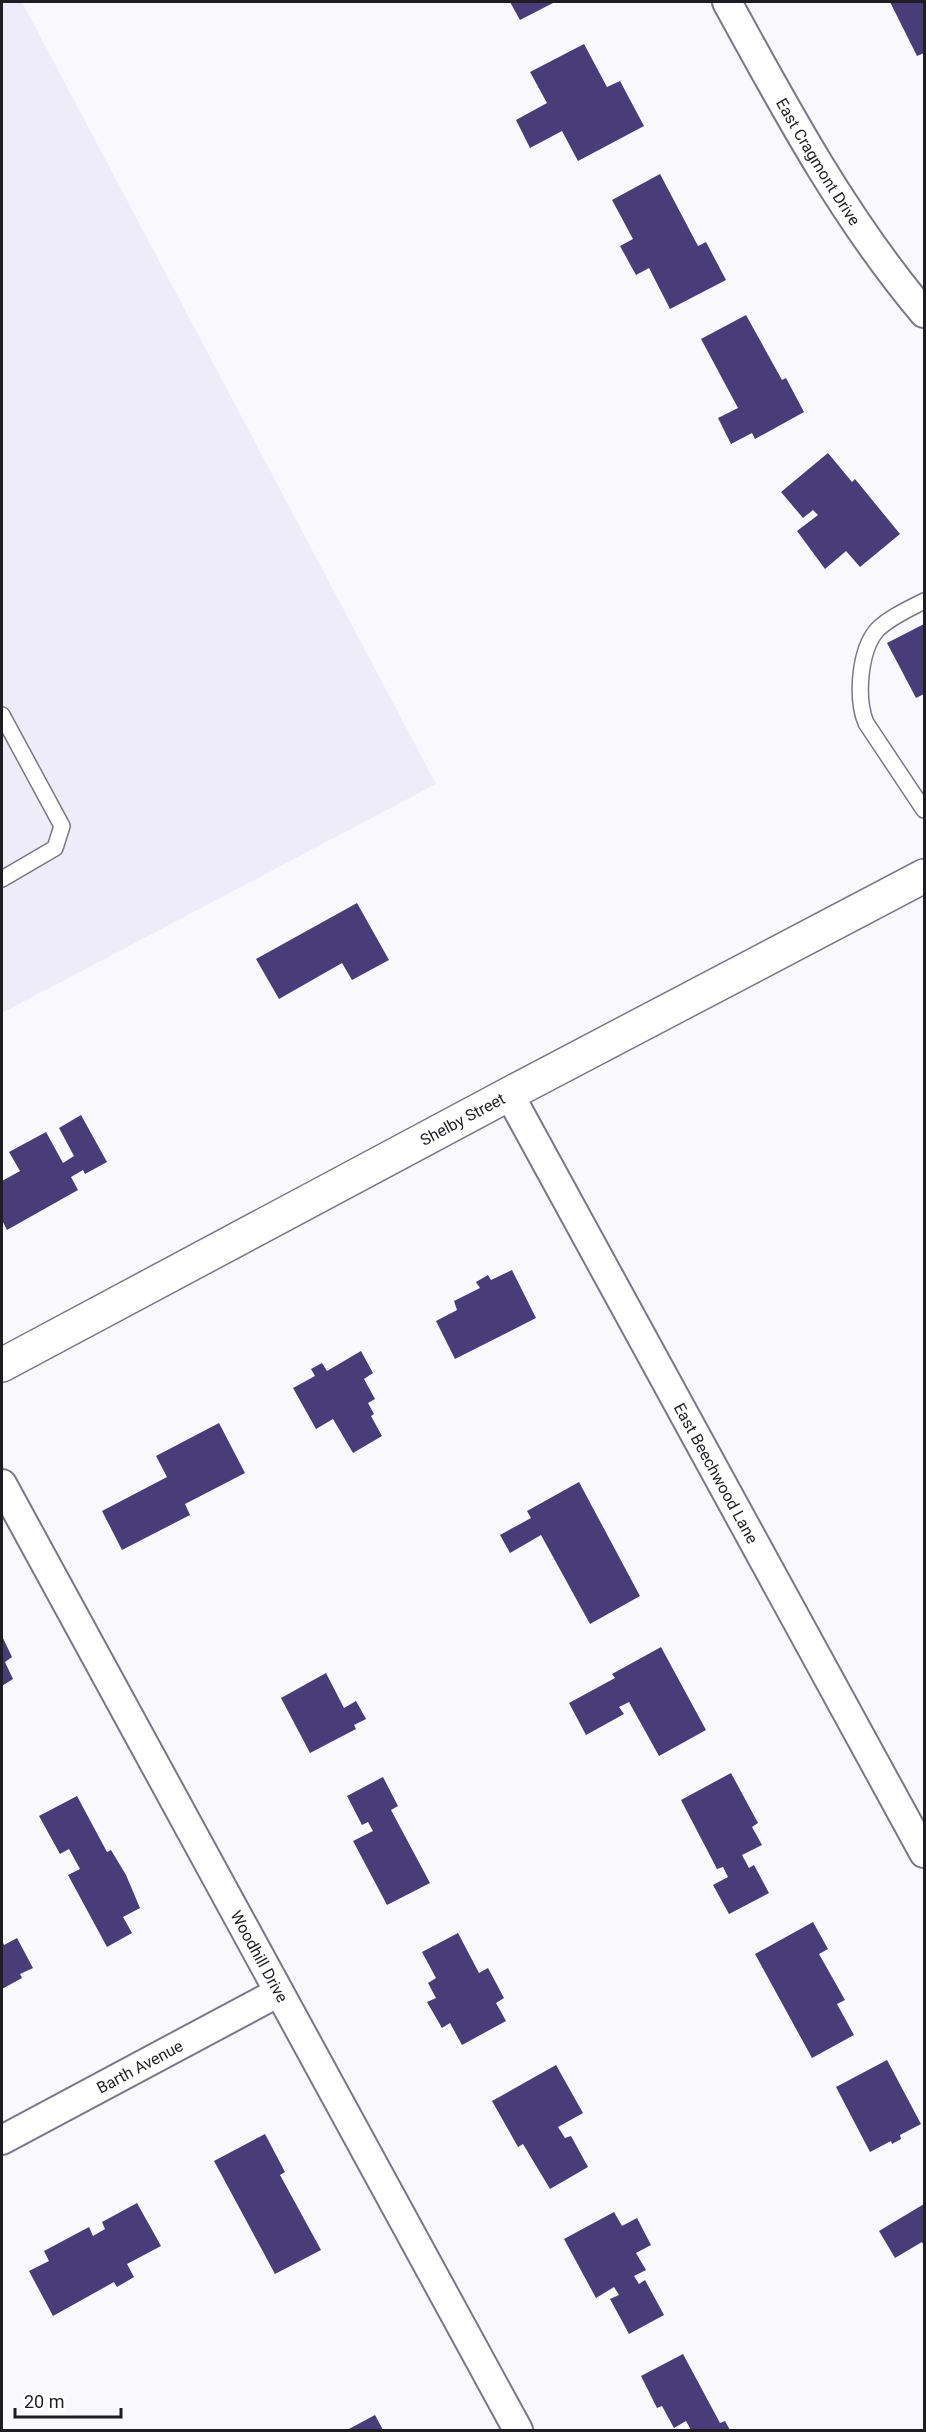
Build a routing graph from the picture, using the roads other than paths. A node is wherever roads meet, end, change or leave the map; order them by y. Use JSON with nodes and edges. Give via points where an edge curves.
{"nodes":[{"id":1,"x":728,"y":2,"type":"edge"},
{"id":2,"x":924,"y":313,"type":"edge"},
{"id":3,"x":924,"y":601,"type":"edge"},
{"id":4,"x":2,"y":715,"type":"edge"},
{"id":5,"x":924,"y":810,"type":"edge"},
{"id":6,"x":924,"y":876,"type":"edge"},
{"id":7,"x":2,"y":879,"type":"edge"},
{"id":8,"x":509,"y":1094,"type":"junction"},
{"id":9,"x":2,"y":1365,"type":"edge"},
{"id":10,"x":2,"y":1484,"type":"edge"},
{"id":11,"x":924,"y":1853,"type":"edge"},
{"id":12,"x":279,"y":1992,"type":"junction"},
{"id":13,"x":2,"y":2140,"type":"edge"},
{"id":14,"x":518,"y":2430,"type":"edge"}],
"edges":[{"from":1,"to":2,"type":"street","name":"East Cragmont Drive","via":[[784,108],[839,198]]},
{"from":3,"to":5,"type":"lane","via":[[876,631],[859,690],[866,723]]},
{"from":4,"to":7,"type":"lane","via":[[62,826],[56,848]]},
{"from":6,"to":8,"type":"street","name":"Shelby Street"},
{"from":8,"to":9,"type":"street","name":"Shelby Street"},
{"from":8,"to":11,"type":"street","name":"East Beechwood Lane"},
{"from":10,"to":12,"type":"street","name":"Woodhill Drive"},
{"from":12,"to":13,"type":"street","name":"Barth Avenue"},
{"from":12,"to":14,"type":"street","name":"Woodhill Drive"}]}
